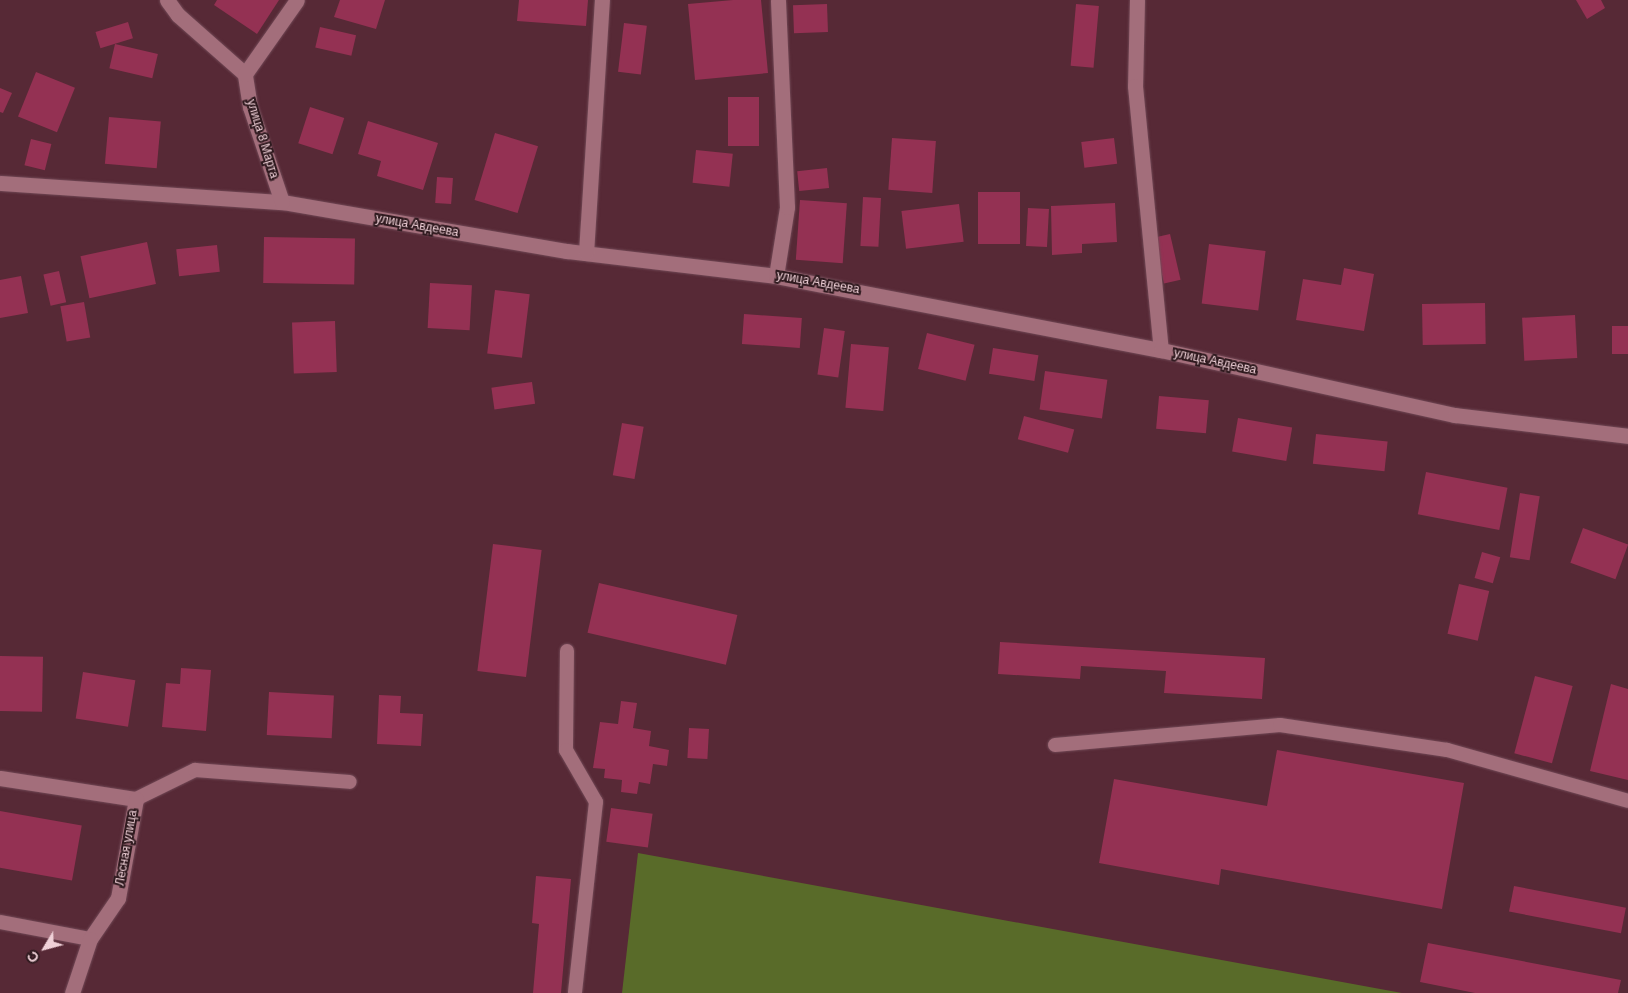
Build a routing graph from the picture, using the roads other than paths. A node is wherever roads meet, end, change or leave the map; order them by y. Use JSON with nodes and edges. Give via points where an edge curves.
{"nodes":[{"id":1,"x":167,"y":0,"type":"edge"},
{"id":2,"x":297,"y":0,"type":"edge"},
{"id":3,"x":602,"y":0,"type":"edge"},
{"id":4,"x":778,"y":0,"type":"edge"},
{"id":5,"x":1137,"y":0,"type":"edge"},
{"id":6,"x":245,"y":74,"type":"junction"},
{"id":7,"x":0,"y":183,"type":"edge"},
{"id":8,"x":282,"y":202,"type":"junction"},
{"id":9,"x":586,"y":253,"type":"junction"},
{"id":10,"x":776,"y":276,"type":"junction"},
{"id":11,"x":1161,"y":350,"type":"junction"},
{"id":12,"x":1628,"y":436,"type":"edge"},
{"id":13,"x":567,"y":651,"type":"dead end"},
{"id":14,"x":1055,"y":745,"type":"dead end"},
{"id":15,"x":0,"y":778,"type":"edge"},
{"id":16,"x":350,"y":782,"type":"dead end"},
{"id":17,"x":136,"y":799,"type":"junction"},
{"id":18,"x":1628,"y":801,"type":"edge"},
{"id":19,"x":0,"y":922,"type":"edge"},
{"id":20,"x":90,"y":939,"type":"junction"},
{"id":21,"x":72,"y":993,"type":"edge"},
{"id":22,"x":575,"y":993,"type":"edge"}],
"edges":[{"from":1,"to":6,"type":"street","via":[[178,15]]},
{"from":2,"to":6,"type":"street"},
{"from":3,"to":9,"type":"street"},
{"from":4,"to":10,"type":"street","via":[[787,206]]},
{"from":5,"to":11,"type":"street","via":[[1135,86]]},
{"from":6,"to":8,"type":"street","name":"улица 8 Марта","via":[[250,107]]},
{"from":7,"to":8,"type":"street","name":"улица Авдеева"},
{"from":8,"to":9,"type":"street","name":"улица Авдеева"},
{"from":9,"to":10,"type":"street","name":"улица Авдеева"},
{"from":10,"to":11,"type":"street","name":"улица Авдеева"},
{"from":11,"to":12,"type":"street","name":"улица Авдеева","via":[[1455,415]]},
{"from":13,"to":22,"type":"lane","via":[[566,750],[596,802]]},
{"from":14,"to":18,"type":"lane","via":[[1280,725],[1447,750]]},
{"from":15,"to":17,"type":"street","name":"Лесная улица"},
{"from":16,"to":17,"type":"lane","via":[[194,770]]},
{"from":17,"to":20,"type":"street","name":"Лесная улица","via":[[118,898]]},
{"from":19,"to":20,"type":"lane"},
{"from":20,"to":21,"type":"street","name":"Лесная улица"}]}
